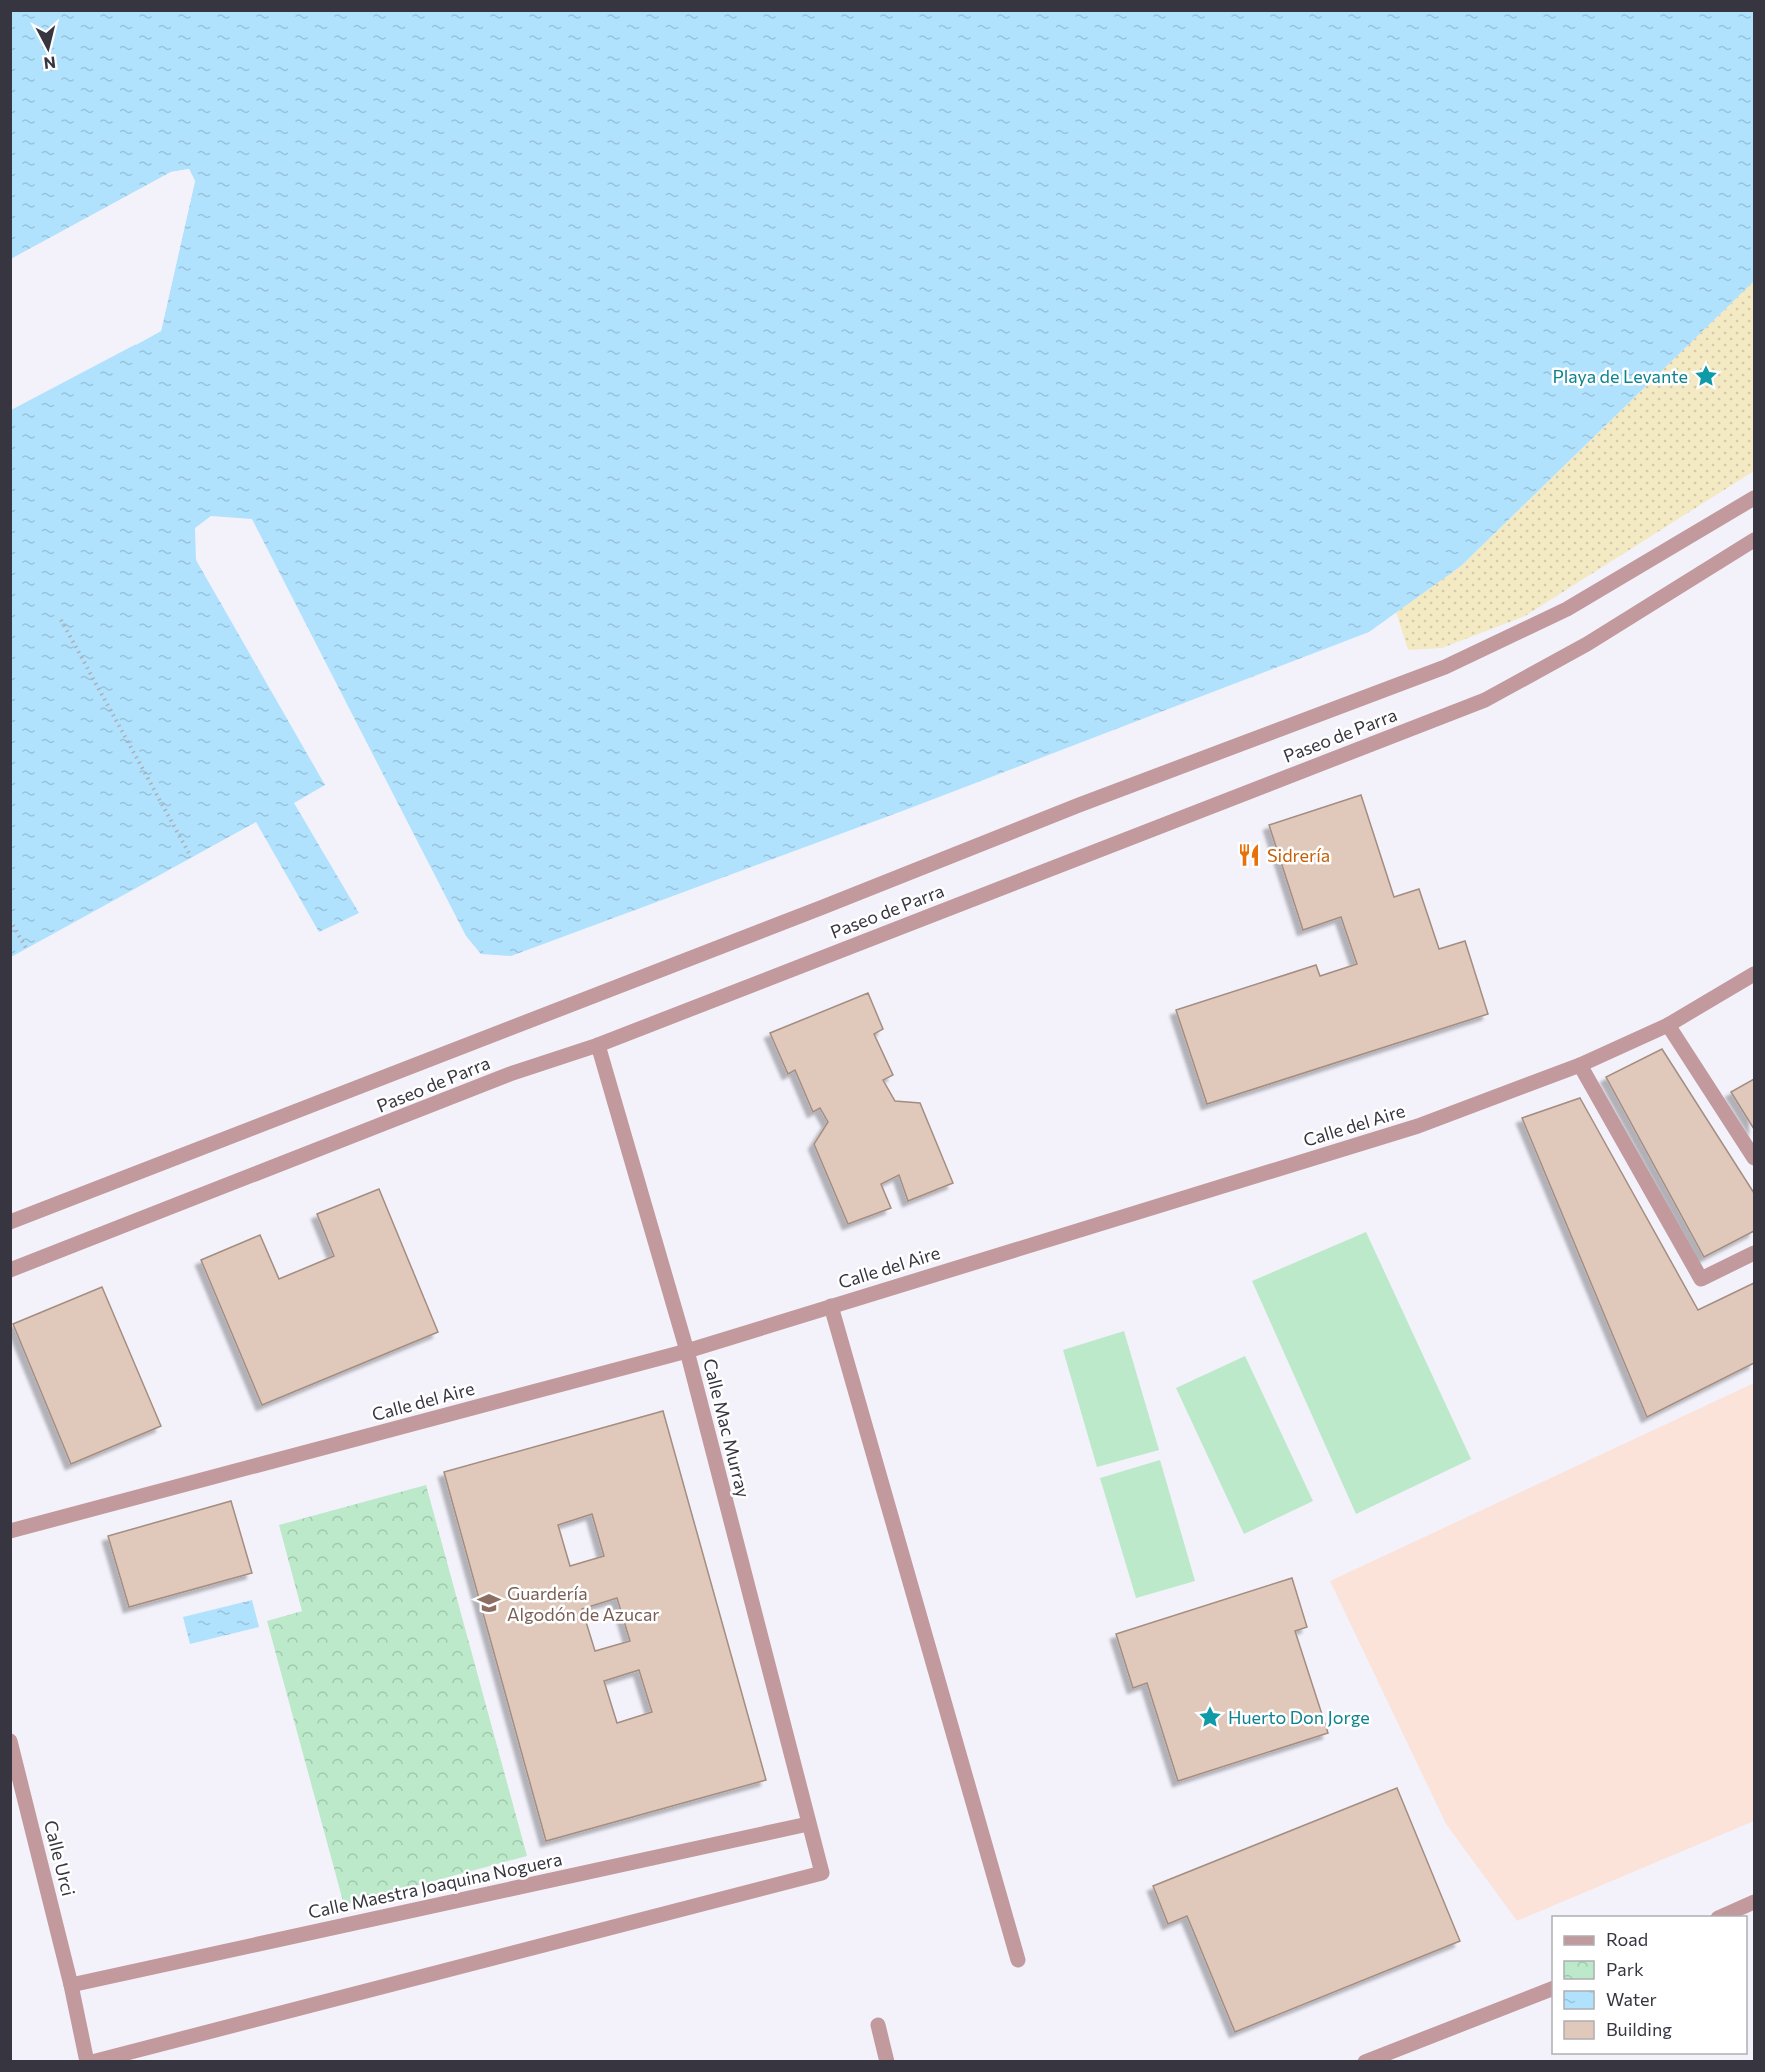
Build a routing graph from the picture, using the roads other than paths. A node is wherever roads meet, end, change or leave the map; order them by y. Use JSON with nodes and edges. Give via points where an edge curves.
{"nodes":[{"id":1,"x":1755,"y":498,"type":"edge"},
{"id":2,"x":1755,"y":540,"type":"edge"},
{"id":3,"x":1755,"y":974,"type":"edge"},
{"id":4,"x":1668,"y":1025,"type":"junction"},
{"id":5,"x":598,"y":1045,"type":"junction"},
{"id":6,"x":1580,"y":1065,"type":"junction"},
{"id":7,"x":1755,"y":1158,"type":"edge"},
{"id":8,"x":10,"y":1222,"type":"edge"},
{"id":9,"x":1755,"y":1253,"type":"edge"},
{"id":10,"x":10,"y":1270,"type":"edge"},
{"id":11,"x":831,"y":1306,"type":"junction"},
{"id":12,"x":687,"y":1351,"type":"junction"},
{"id":13,"x":10,"y":1531,"type":"edge"},
{"id":14,"x":10,"y":1741,"type":"edge"},
{"id":15,"x":808,"y":1824,"type":"junction"},
{"id":16,"x":1755,"y":1902,"type":"edge"},
{"id":17,"x":1720,"y":1916,"type":"edge"},
{"id":18,"x":1018,"y":1960,"type":"dead end"},
{"id":19,"x":71,"y":1984,"type":"junction"},
{"id":20,"x":1552,"y":1989,"type":"edge"},
{"id":21,"x":878,"y":2025,"type":"dead end"},
{"id":22,"x":87,"y":2061,"type":"edge"},
{"id":23,"x":92,"y":2061,"type":"edge"},
{"id":24,"x":887,"y":2061,"type":"edge"},
{"id":25,"x":1365,"y":2061,"type":"edge"}],
"edges":[{"from":1,"to":8,"type":"street","via":[[1567,609],[1445,667]]},
{"from":2,"to":5,"type":"street","name":"Paseo de Parra","via":[[1587,644],[1485,700]]},
{"from":3,"to":4,"type":"street","name":"Calle del Aire"},
{"from":4,"to":6,"type":"street","name":"Calle del Aire"},
{"from":4,"to":7,"type":"street"},
{"from":5,"to":10,"type":"street","name":"Paseo de Parra","via":[[510,1074]]},
{"from":5,"to":12,"type":"street","name":"Calle Mac Murray"},
{"from":6,"to":9,"type":"street","via":[[1701,1280]]},
{"from":6,"to":11,"type":"street","name":"Calle del Aire","via":[[1418,1126]]},
{"from":11,"to":12,"type":"street","name":"Calle del Aire"},
{"from":11,"to":18,"type":"street"},
{"from":12,"to":13,"type":"street","name":"Calle del Aire"},
{"from":12,"to":15,"type":"street","name":"Calle Mac Murray"},
{"from":14,"to":19,"type":"street","name":"Calle Urci"},
{"from":15,"to":19,"type":"street","name":"Calle Maestra Joaquina Noguera"},
{"from":15,"to":23,"type":"street","name":"Calle Mac Murray","via":[[822,1874]]},
{"from":16,"to":17,"type":"street"},
{"from":19,"to":22,"type":"street","name":"Calle Urci"},
{"from":20,"to":25,"type":"street"},
{"from":21,"to":24,"type":"street"}]}
